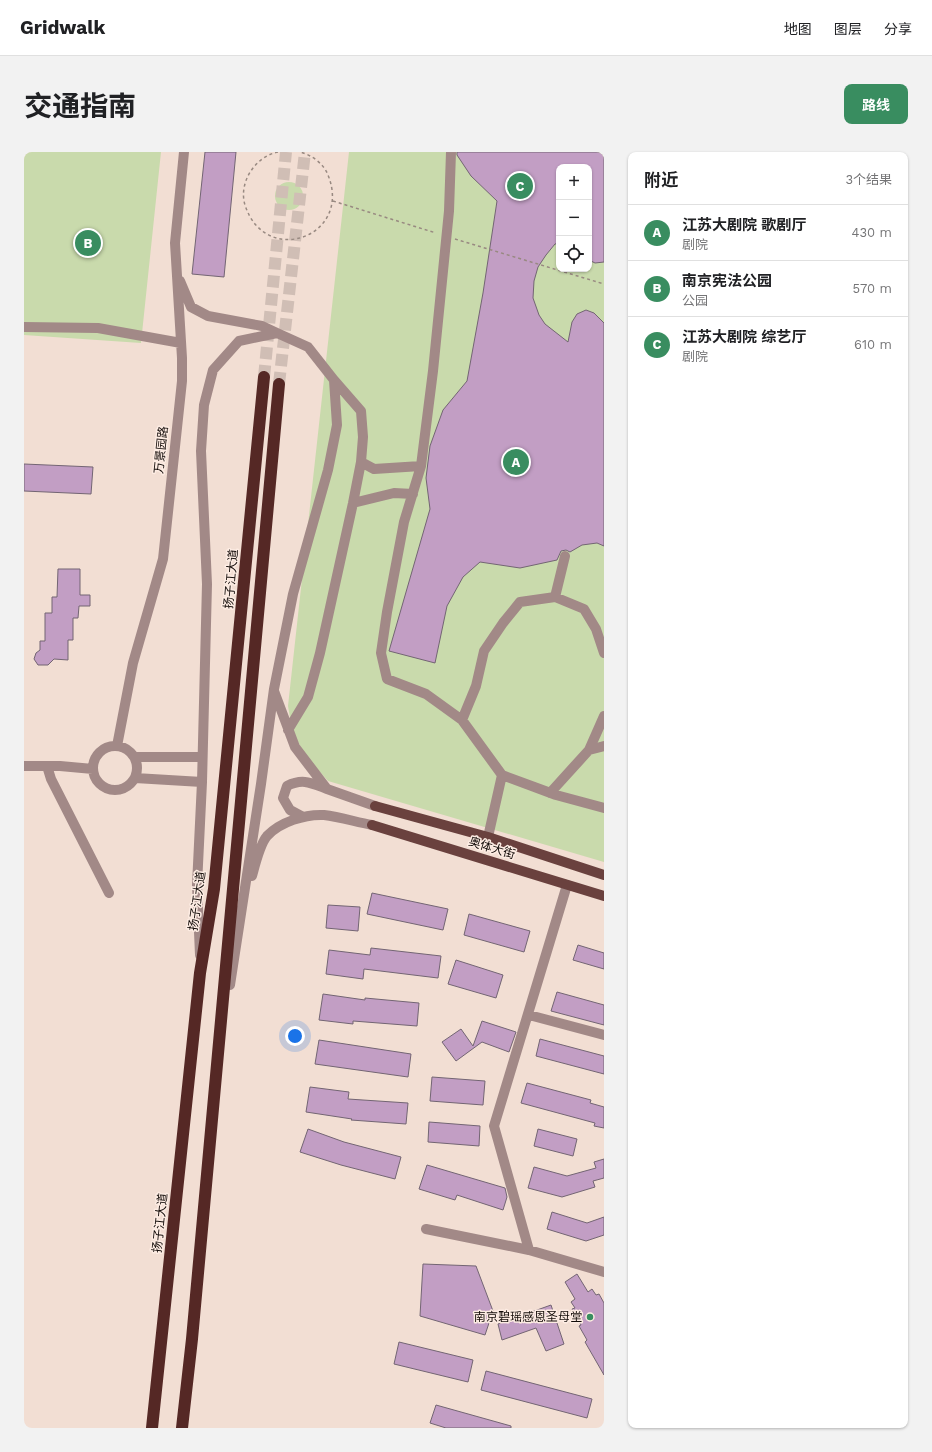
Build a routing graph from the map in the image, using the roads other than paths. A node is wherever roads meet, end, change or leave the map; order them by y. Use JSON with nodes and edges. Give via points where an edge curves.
{"nodes":[{"id":1,"x":184,"y":152,"type":"edge"},
{"id":2,"x":450,"y":152,"type":"edge"},
{"id":3,"x":177,"y":274,"type":"junction"},
{"id":4,"x":24,"y":327,"type":"edge"},
{"id":5,"x":277,"y":332,"type":"junction"},
{"id":6,"x":181,"y":343,"type":"junction"},
{"id":7,"x":264,"y":377,"type":"tunnel mouth"},
{"id":8,"x":334,"y":380,"type":"junction"},
{"id":9,"x":279,"y":384,"type":"tunnel mouth"},
{"id":10,"x":361,"y":462,"type":"junction"},
{"id":11,"x":421,"y":466,"type":"junction"},
{"id":12,"x":412,"y":494,"type":"junction"},
{"id":13,"x":353,"y":504,"type":"junction"},
{"id":14,"x":565,"y":556,"type":"dead end"},
{"id":15,"x":555,"y":597,"type":"junction"},
{"id":16,"x":604,"y":653,"type":"edge"},
{"id":17,"x":274,"y":689,"type":"junction"},
{"id":18,"x":604,"y":716,"type":"edge"},
{"id":19,"x":462,"y":720,"type":"junction"},
{"id":20,"x":288,"y":730,"type":"junction"},
{"id":21,"x":116,"y":746,"type":"junction"},
{"id":22,"x":604,"y":746,"type":"edge"},
{"id":23,"x":589,"y":750,"type":"junction"},
{"id":24,"x":135,"y":758,"type":"junction"},
{"id":25,"x":201,"y":758,"type":"junction"},
{"id":26,"x":24,"y":766,"type":"edge"},
{"id":27,"x":47,"y":766,"type":"junction"},
{"id":28,"x":93,"y":769,"type":"junction"},
{"id":29,"x":502,"y":775,"type":"junction"},
{"id":30,"x":135,"y":778,"type":"junction"},
{"id":31,"x":202,"y":782,"type":"junction"},
{"id":32,"x":327,"y":789,"type":"junction"},
{"id":33,"x":550,"y":793,"type":"junction"},
{"id":34,"x":375,"y":806,"type":"joint"},
{"id":35,"x":604,"y":808,"type":"edge"},
{"id":36,"x":303,"y":817,"type":"junction"},
{"id":37,"x":372,"y":825,"type":"joint"},
{"id":38,"x":488,"y":837,"type":"junction"},
{"id":39,"x":604,"y":874,"type":"edge"},
{"id":40,"x":567,"y":885,"type":"junction"},
{"id":41,"x":109,"y":892,"type":"dead end"},
{"id":42,"x":604,"y":896,"type":"edge"},
{"id":43,"x":239,"y":920,"type":"junction"},
{"id":44,"x":200,"y":973,"type":"junction"},
{"id":45,"x":529,"y":1015,"type":"junction"},
{"id":46,"x":604,"y":1036,"type":"edge"},
{"id":47,"x":216,"y":1078,"type":"junction"},
{"id":48,"x":426,"y":1229,"type":"dead end"},
{"id":49,"x":529,"y":1250,"type":"junction"},
{"id":50,"x":604,"y":1272,"type":"edge"},
{"id":51,"x":152,"y":1428,"type":"edge"},
{"id":52,"x":182,"y":1428,"type":"edge"}],
"edges":[{"from":1,"to":3,"type":"street","name":"万景园路","via":[[175,243]]},
{"from":2,"to":11,"type":"street","via":[[449,211]]},
{"from":3,"to":5,"type":"street","via":[[191,307],[208,316],[262,326]]},
{"from":3,"to":6,"type":"street","name":"万景园路"},
{"from":4,"to":6,"type":"street","via":[[98,328]]},
{"from":5,"to":8,"type":"street","via":[[308,347]]},
{"from":5,"to":25,"type":"street","via":[[239,341],[213,370],[204,405],[201,452],[207,584]]},
{"from":6,"to":21,"type":"street","name":"万景园路","via":[[182,380],[163,559],[133,663]]},
{"from":7,"to":44,"type":"highway","name":"扬子江大道","via":[[214,889]]},
{"from":8,"to":10,"type":"street","via":[[361,411]]},
{"from":8,"to":17,"type":"street","via":[[337,425],[328,470],[293,594]]},
{"from":9,"to":47,"type":"highway"},
{"from":10,"to":11,"type":"street","via":[[374,469]]},
{"from":10,"to":13,"type":"street"},
{"from":11,"to":12,"type":"street"},
{"from":12,"to":13,"type":"street","via":[[394,493]]},
{"from":12,"to":19,"type":"street","via":[[404,522],[381,652],[387,679],[426,694]]},
{"from":13,"to":20,"type":"street","via":[[308,697]]},
{"from":14,"to":15,"type":"street"},
{"from":15,"to":16,"type":"street","via":[[584,609],[596,629]]},
{"from":15,"to":19,"type":"street","via":[[520,602],[503,623],[484,651],[476,686]]},
{"from":17,"to":20,"type":"street"},
{"from":17,"to":43,"type":"street"},
{"from":18,"to":23,"type":"street"},
{"from":19,"to":29,"type":"street"},
{"from":20,"to":32,"type":"street","via":[[295,747]]},
{"from":21,"to":24,"type":"street","via":[[124,748]]},
{"from":21,"to":28,"type":"street","via":[[102,750],[94,761]]},
{"from":22,"to":23,"type":"street"},
{"from":23,"to":33,"type":"street"},
{"from":24,"to":25,"type":"street"},
{"from":24,"to":30,"type":"street"},
{"from":25,"to":31,"type":"street"},
{"from":26,"to":27,"type":"street"},
{"from":27,"to":28,"type":"street"},
{"from":27,"to":41,"type":"street","via":[[51,779]]},
{"from":28,"to":30,"type":"street","via":[[98,782],[110,790],[124,788]]},
{"from":29,"to":33,"type":"street"},
{"from":29,"to":38,"type":"street"},
{"from":30,"to":31,"type":"street"},
{"from":31,"to":44,"type":"street","via":[[197,885]]},
{"from":32,"to":34,"type":"street"},
{"from":32,"to":36,"type":"street","via":[[308,782],[296,781],[287,786],[283,798],[290,810]]},
{"from":33,"to":35,"type":"street"},
{"from":34,"to":38,"type":"main road","name":"奥体大街"},
{"from":36,"to":37,"type":"street","via":[[323,815]]},
{"from":36,"to":43,"type":"street","via":[[288,822],[267,836],[257,858]]},
{"from":37,"to":40,"type":"main road","name":"奥体大街"},
{"from":38,"to":39,"type":"main road","name":"奥体大街"},
{"from":40,"to":42,"type":"main road","name":"奥体大街"},
{"from":40,"to":45,"type":"street"},
{"from":43,"to":47,"type":"street"},
{"from":44,"to":51,"type":"highway","name":"扬子江大道"},
{"from":45,"to":46,"type":"street"},
{"from":45,"to":49,"type":"street","via":[[494,1126]]},
{"from":47,"to":52,"type":"highway"},
{"from":48,"to":49,"type":"street"},
{"from":49,"to":50,"type":"street"}]}
